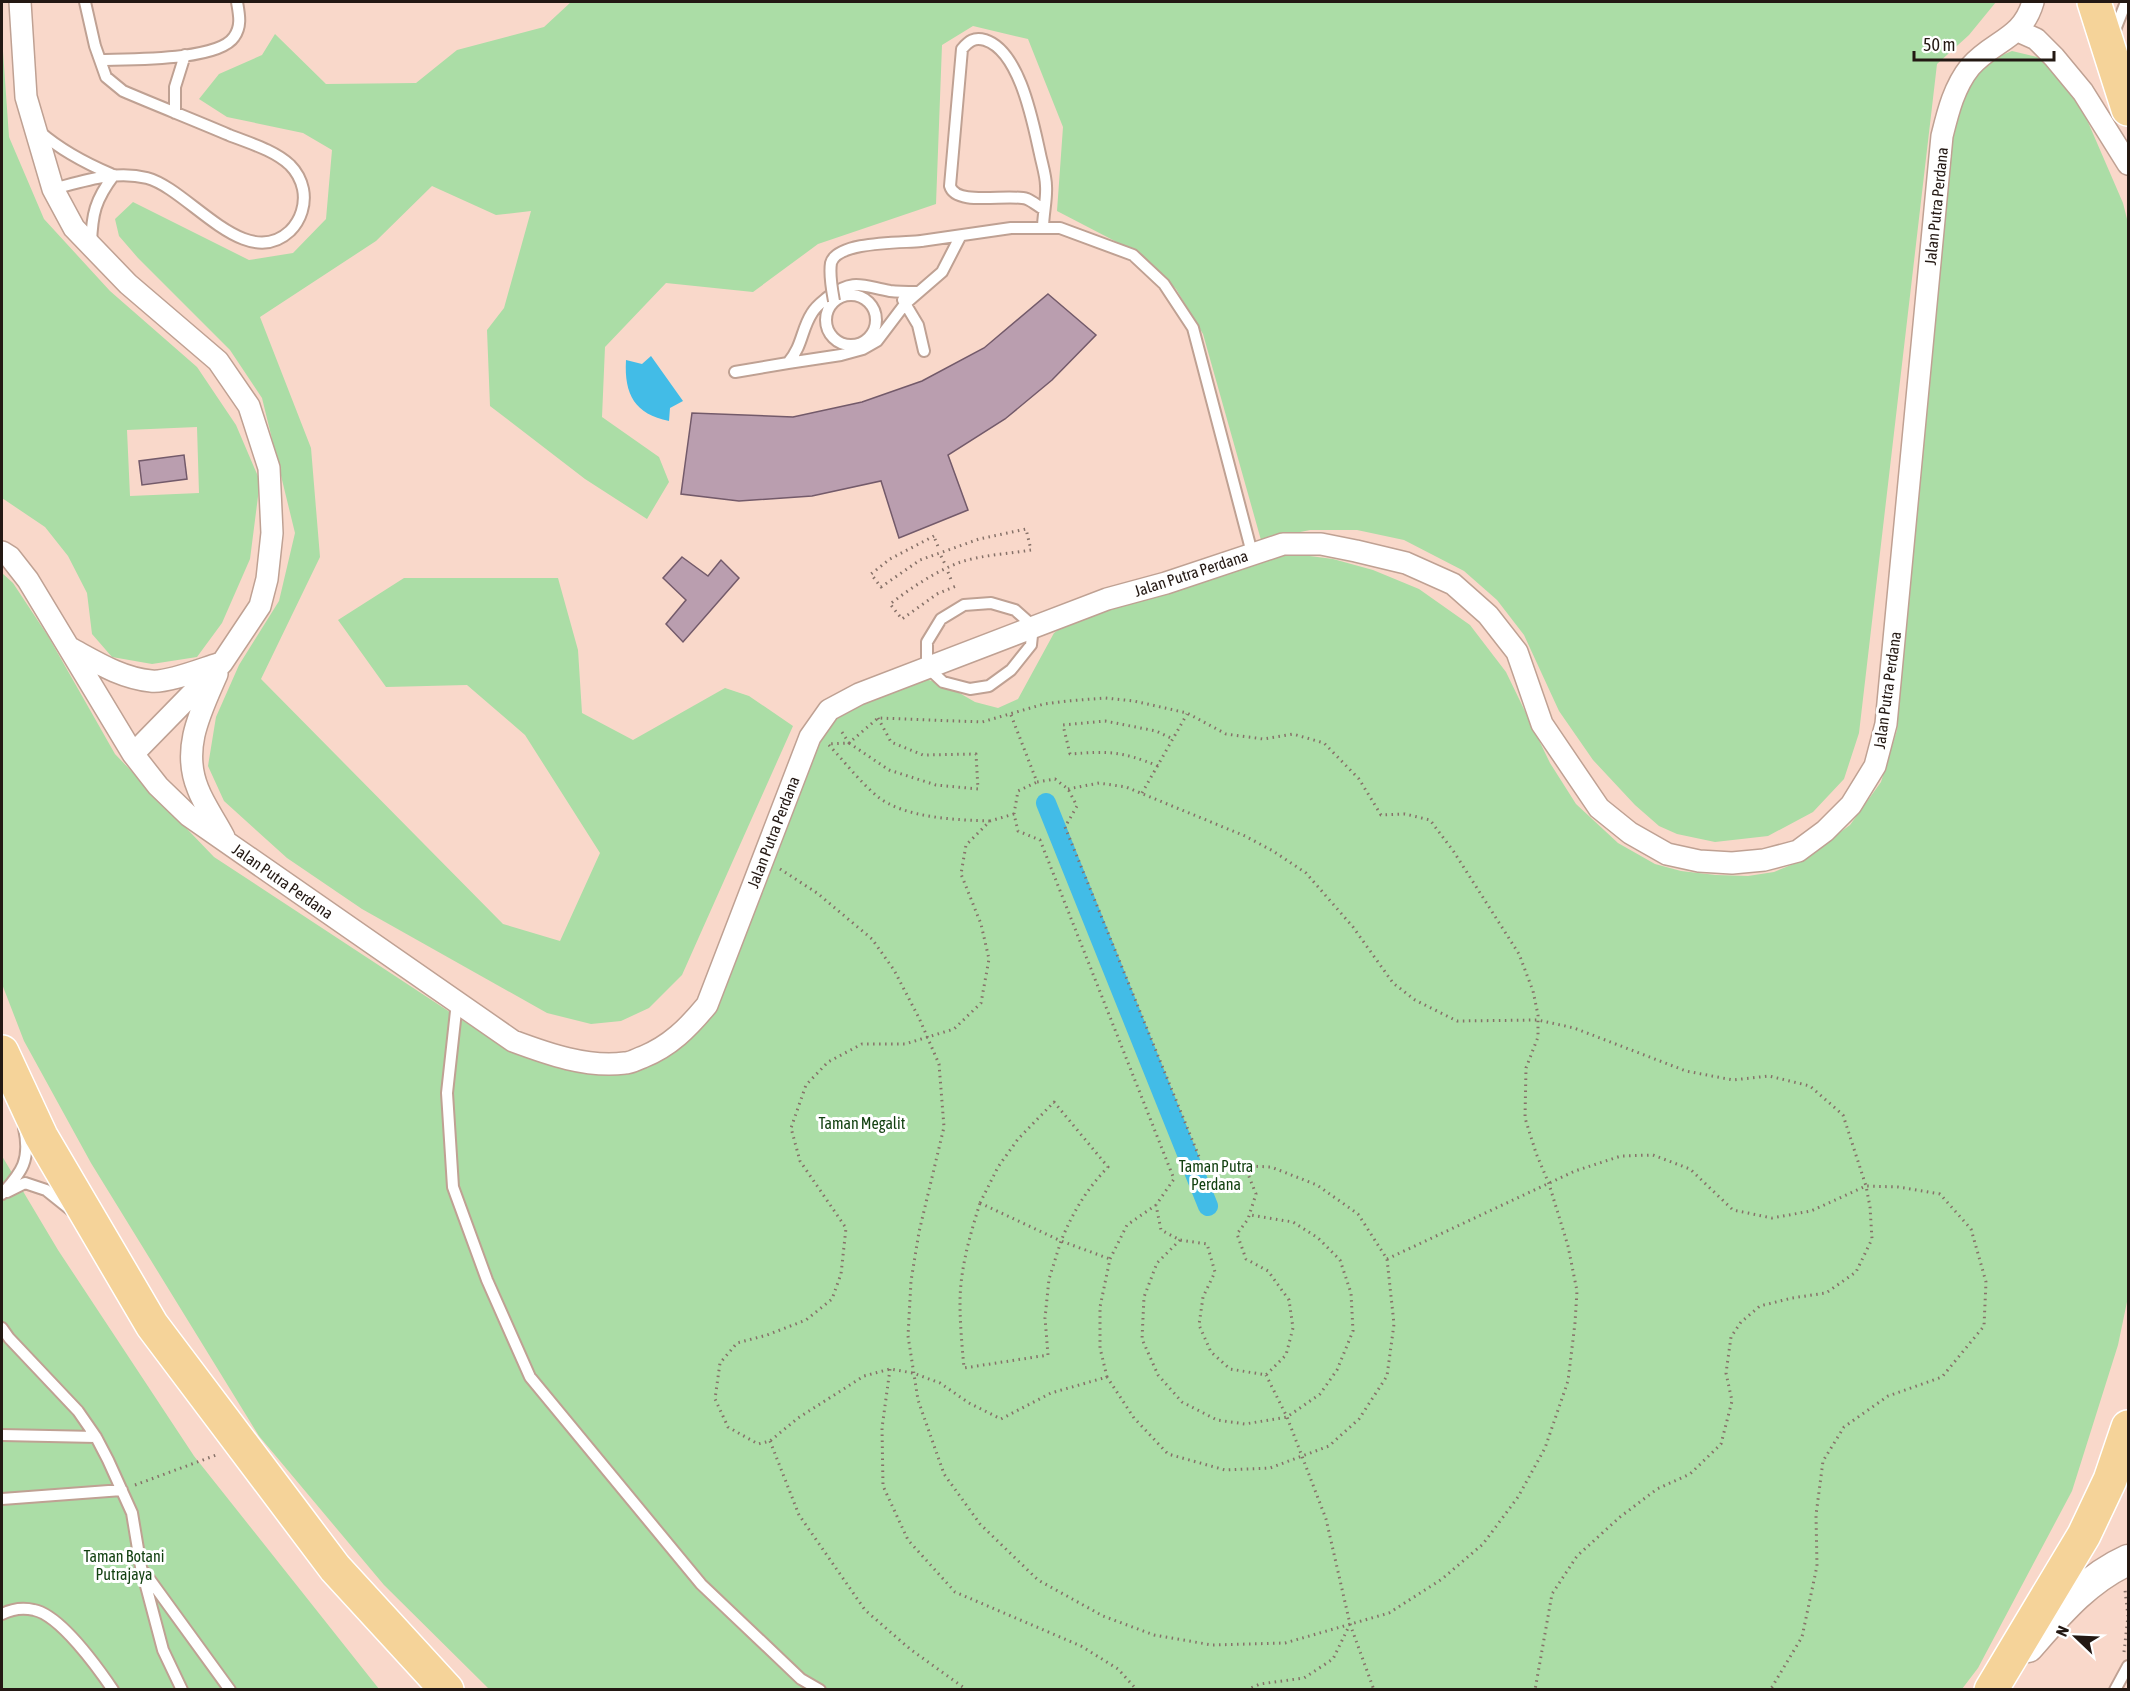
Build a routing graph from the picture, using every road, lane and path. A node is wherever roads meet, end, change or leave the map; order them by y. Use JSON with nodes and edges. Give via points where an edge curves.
{"nodes":[{"id":1,"x":20,"y":2,"type":"edge"},
{"id":2,"x":85,"y":2,"type":"edge"},
{"id":3,"x":237,"y":2,"type":"edge"},
{"id":4,"x":2033,"y":2,"type":"edge"},
{"id":5,"x":2094,"y":2,"type":"edge"},
{"id":6,"x":2126,"y":2,"type":"edge"},
{"id":7,"x":2018,"y":31,"type":"junction"},
{"id":8,"x":2109,"y":47,"type":"junction"},
{"id":9,"x":185,"y":56,"type":"junction"},
{"id":10,"x":100,"y":60,"type":"junction"},
{"id":11,"x":2128,"y":109,"type":"edge"},
{"id":12,"x":175,"y":113,"type":"junction"},
{"id":13,"x":33,"y":125,"type":"junction"},
{"id":14,"x":2128,"y":164,"type":"edge"},
{"id":15,"x":114,"y":176,"type":"junction"},
{"id":16,"x":53,"y":189,"type":"junction"},
{"id":17,"x":1043,"y":209,"type":"junction"},
{"id":18,"x":1043,"y":228,"type":"junction"},
{"id":19,"x":960,"y":237,"type":"junction"},
{"id":20,"x":91,"y":245,"type":"junction"},
{"id":21,"x":899,"y":292,"type":"junction"},
{"id":22,"x":917,"y":292,"type":"junction"},
{"id":23,"x":834,"y":302,"type":"junction"},
{"id":24,"x":905,"y":303,"type":"junction"},
{"id":25,"x":924,"y":351,"type":"dead end"},
{"id":26,"x":788,"y":363,"type":"junction"},
{"id":27,"x":735,"y":372,"type":"dead end"},
{"id":28,"x":939,"y":549,"type":"dead end"},
{"id":29,"x":2,"y":552,"type":"edge"},
{"id":30,"x":1252,"y":553,"type":"junction"},
{"id":31,"x":941,"y":556,"type":"dead end"},
{"id":32,"x":946,"y":566,"type":"dead end"},
{"id":33,"x":948,"y":572,"type":"dead end"},
{"id":34,"x":952,"y":582,"type":"dead end"},
{"id":35,"x":956,"y":586,"type":"dead end"},
{"id":36,"x":1033,"y":626,"type":"junction"},
{"id":37,"x":69,"y":647,"type":"junction"},
{"id":38,"x":222,"y":663,"type":"junction"},
{"id":39,"x":927,"y":667,"type":"junction"},
{"id":40,"x":829,"y":710,"type":"junction"},
{"id":41,"x":1187,"y":713,"type":"junction"},
{"id":42,"x":1011,"y":715,"type":"junction"},
{"id":43,"x":878,"y":717,"type":"junction"},
{"id":44,"x":1173,"y":739,"type":"junction"},
{"id":45,"x":849,"y":743,"type":"junction"},
{"id":46,"x":133,"y":754,"type":"junction"},
{"id":47,"x":1158,"y":766,"type":"junction"},
{"id":48,"x":1037,"y":782,"type":"junction"},
{"id":49,"x":1068,"y":789,"type":"junction"},
{"id":50,"x":1142,"y":793,"type":"junction"},
{"id":51,"x":1014,"y":814,"type":"junction"},
{"id":52,"x":990,"y":821,"type":"junction"},
{"id":53,"x":228,"y":843,"type":"junction"},
{"id":54,"x":763,"y":858,"type":"junction"},
{"id":55,"x":457,"y":1002,"type":"junction"},
{"id":56,"x":1538,"y":1020,"type":"junction"},
{"id":57,"x":927,"y":1036,"type":"junction"},
{"id":58,"x":7,"y":1064,"type":"edge"},
{"id":59,"x":1228,"y":1165,"type":"junction"},
{"id":60,"x":1549,"y":1184,"type":"junction"},
{"id":61,"x":1866,"y":1186,"type":"junction"},
{"id":62,"x":2,"y":1195,"type":"edge"},
{"id":63,"x":980,"y":1203,"type":"junction"},
{"id":64,"x":1156,"y":1205,"type":"junction"},
{"id":65,"x":1250,"y":1214,"type":"junction"},
{"id":66,"x":96,"y":1231,"type":"junction"},
{"id":67,"x":1180,"y":1240,"type":"junction"},
{"id":68,"x":1061,"y":1241,"type":"junction"},
{"id":69,"x":1110,"y":1259,"type":"junction"},
{"id":70,"x":1387,"y":1259,"type":"junction"},
{"id":71,"x":2,"y":1328,"type":"edge"},
{"id":72,"x":890,"y":1369,"type":"junction"},
{"id":73,"x":914,"y":1373,"type":"junction"},
{"id":74,"x":1266,"y":1375,"type":"junction"},
{"id":75,"x":1107,"y":1377,"type":"junction"},
{"id":76,"x":1287,"y":1417,"type":"junction"},
{"id":77,"x":2128,"y":1427,"type":"edge"},
{"id":78,"x":2,"y":1435,"type":"edge"},
{"id":79,"x":96,"y":1437,"type":"junction"},
{"id":80,"x":770,"y":1441,"type":"junction"},
{"id":81,"x":243,"y":1446,"type":"junction"},
{"id":82,"x":1302,"y":1456,"type":"junction"},
{"id":83,"x":122,"y":1490,"type":"junction"},
{"id":84,"x":2,"y":1499,"type":"edge"},
{"id":85,"x":2122,"y":1563,"type":"edge"},
{"id":86,"x":141,"y":1568,"type":"junction"},
{"id":87,"x":2,"y":1614,"type":"edge"},
{"id":88,"x":1350,"y":1624,"type":"junction"},
{"id":89,"x":416,"y":1656,"type":"junction"},
{"id":90,"x":2125,"y":1671,"type":"edge"},
{"id":91,"x":1991,"y":1688,"type":"edge"},
{"id":92,"x":113,"y":1689,"type":"edge"},
{"id":93,"x":182,"y":1689,"type":"edge"},
{"id":94,"x":230,"y":1689,"type":"edge"},
{"id":95,"x":434,"y":1689,"type":"edge"},
{"id":96,"x":447,"y":1689,"type":"edge"},
{"id":97,"x":820,"y":1689,"type":"edge"},
{"id":98,"x":967,"y":1689,"type":"edge"},
{"id":99,"x":1137,"y":1689,"type":"edge"},
{"id":100,"x":1246,"y":1689,"type":"edge"},
{"id":101,"x":1374,"y":1689,"type":"edge"},
{"id":102,"x":1536,"y":1689,"type":"edge"},
{"id":103,"x":1768,"y":1689,"type":"edge"},
{"id":104,"x":2115,"y":1689,"type":"edge"}],
"edges":[{"from":1,"to":13,"type":"street","via":[[26,97]]},
{"from":2,"to":10,"type":"lane"},
{"from":3,"to":9,"type":"lane","via":[[241,21],[234,37],[222,48]]},
{"from":4,"to":7,"type":"street"},
{"from":5,"to":8,"type":"main road"},
{"from":6,"to":8,"type":"lane"},
{"from":7,"to":14,"type":"street","via":[[2036,39],[2083,92]]},
{"from":7,"to":30,"type":"street","name":"Jalan Putra Perdana","via":[[1986,52],[1959,81],[1942,136],[1886,724],[1875,766],[1851,805],[1798,851],[1764,861],[1699,861],[1667,854],[1630,833],[1599,808],[1542,724],[1517,652],[1488,615],[1453,584],[1406,563],[1321,544],[1283,544]]},
{"from":8,"to":11,"type":"main road"},
{"from":9,"to":10,"type":"lane"},
{"from":9,"to":12,"type":"lane","via":[[174,87]]},
{"from":10,"to":12,"type":"lane","via":[[106,77],[123,91]]},
{"from":12,"to":15,"type":"lane","via":[[289,164],[301,181],[304,203],[301,216],[289,232],[270,242],[249,241],[150,179]]},
{"from":13,"to":15,"type":"lane","via":[[71,156]]},
{"from":13,"to":16,"type":"street"},
{"from":15,"to":16,"type":"lane"},
{"from":15,"to":20,"type":"lane","via":[[96,203]]},
{"from":16,"to":20,"type":"street","via":[[74,228]]},
{"from":17,"to":17,"type":"lane","via":[[1047,187],[1017,74],[991,42],[969,40],[962,49],[952,192],[980,198],[1013,196],[1028,199]]},
{"from":17,"to":18,"type":"lane"},
{"from":18,"to":19,"type":"lane","via":[[1011,228]]},
{"from":18,"to":30,"type":"lane","via":[[1060,228],[1133,255],[1164,284],[1193,328]]},
{"from":19,"to":22,"type":"lane","via":[[942,272]]},
{"from":19,"to":23,"type":"lane","bridge":true,"via":[[857,246],[836,256],[831,275]]},
{"from":20,"to":38,"type":"street","via":[[128,284],[218,362],[249,406],[269,468],[272,532],[267,579],[260,606]]},
{"from":21,"to":22,"type":"lane"},
{"from":21,"to":24,"type":"lane"},
{"from":21,"to":26,"type":"lane","via":[[856,284],[838,290],[811,314],[799,347]]},
{"from":22,"to":24,"type":"lane"},
{"from":23,"to":23,"type":"lane","via":[[845,295],[859,296],[870,303],[876,315],[876,328],[868,339],[857,345],[843,345],[832,338],[826,326],[826,313]]},
{"from":24,"to":25,"type":"lane","via":[[918,325]]},
{"from":24,"to":26,"type":"lane","via":[[882,335],[863,349]]},
{"from":26,"to":27,"type":"lane"},
{"from":28,"to":35,"type":"path","via":[[934,537],[890,559],[871,574],[881,587],[920,560],[979,539],[1026,530],[1031,550],[958,563],[928,577],[890,604],[902,619],[937,594]]},
{"from":29,"to":37,"type":"street","name":"Jalan Putra Perdana","via":[[28,580]]},
{"from":30,"to":36,"type":"street","name":"Jalan Putra Perdana"},
{"from":31,"to":32,"type":"path"},
{"from":33,"to":34,"type":"path"},
{"from":36,"to":39,"type":"street","name":"Jalan Putra Perdana"},
{"from":36,"to":39,"type":"lane","via":[[1031,645],[1011,670],[989,686],[970,689],[943,682]]},
{"from":36,"to":39,"type":"lane","via":[[1015,610],[991,603],[964,605],[941,619],[927,642]]},
{"from":37,"to":38,"type":"street","via":[[117,673],[153,681]]},
{"from":37,"to":46,"type":"street","name":"Jalan Putra Perdana"},
{"from":38,"to":46,"type":"street"},
{"from":38,"to":53,"type":"street","via":[[194,726],[190,758],[197,788]]},
{"from":39,"to":40,"type":"street","name":"Jalan Putra Perdana"},
{"from":40,"to":45,"type":"path"},
{"from":40,"to":54,"type":"street","name":"Jalan Putra Perdana","via":[[810,736]]},
{"from":41,"to":42,"type":"path","via":[[1105,698],[1044,704]]},
{"from":41,"to":44,"type":"path"},
{"from":41,"to":56,"type":"path","via":[[1226,734],[1263,739],[1293,734],[1324,743],[1359,779],[1381,814],[1430,820],[1519,954],[1533,991]]},
{"from":42,"to":43,"type":"path","via":[[982,722]]},
{"from":42,"to":48,"type":"path"},
{"from":43,"to":45,"type":"path"},
{"from":43,"to":45,"type":"path","via":[[891,742],[923,755],[976,754],[978,789],[936,785],[889,770]]},
{"from":44,"to":47,"type":"path"},
{"from":44,"to":47,"type":"path","via":[[1156,731],[1105,721],[1063,726],[1070,754],[1129,754]]},
{"from":45,"to":52,"type":"path","via":[[828,744],[877,796],[892,805],[940,819]]},
{"from":46,"to":53,"type":"street","name":"Jalan Putra Perdana","via":[[189,816]]},
{"from":47,"to":50,"type":"path"},
{"from":48,"to":49,"type":"path","via":[[1055,779]]},
{"from":48,"to":51,"type":"path","via":[[1018,791]]},
{"from":49,"to":50,"type":"path","via":[[1099,783]]},
{"from":49,"to":59,"type":"path","via":[[1077,806],[1065,827],[1202,1164]]},
{"from":50,"to":56,"type":"path","via":[[1245,836],[1306,873],[1353,927],[1393,983],[1415,1000],[1457,1021]]},
{"from":51,"to":52,"type":"path"},
{"from":51,"to":64,"type":"path","via":[[1018,831],[1040,840],[1174,1179]]},
{"from":52,"to":57,"type":"path","via":[[966,844],[961,874],[981,924],[989,959],[981,1003],[954,1029]]},
{"from":53,"to":55,"type":"street","name":"Jalan Putra Perdana"},
{"from":54,"to":55,"type":"street","name":"Jalan Putra Perdana","via":[[707,1005],[674,1040],[651,1053],[627,1063],[584,1062],[547,1054],[513,1041]]},
{"from":54,"to":57,"type":"path","via":[[817,893],[872,939],[894,970]]},
{"from":55,"to":97,"type":"lane","via":[[447,1093],[453,1187],[487,1280],[530,1377],[701,1584],[801,1679]]},
{"from":56,"to":60,"type":"path","via":[[1538,1036],[1526,1068],[1525,1118]]},
{"from":56,"to":61,"type":"path","via":[[1574,1028],[1686,1071],[1733,1080],[1769,1076],[1810,1086],[1843,1115]]},
{"from":57,"to":73,"type":"path","via":[[939,1064],[945,1127],[911,1281],[908,1336]]},
{"from":57,"to":80,"type":"path","via":[[905,1044],[862,1044],[828,1062],[806,1085],[790,1128],[800,1161],[846,1228],[841,1274],[832,1299],[806,1320],[737,1343],[720,1363],[715,1399],[728,1427],[758,1444]]},
{"from":58,"to":62,"type":"lane","via":[[25,1134],[25,1163]]},
{"from":58,"to":66,"type":"main road","via":[[41,1136]]},
{"from":59,"to":65,"type":"path","via":[[1248,1174],[1256,1194]]},
{"from":59,"to":70,"type":"path","via":[[1271,1167],[1317,1185],[1358,1214]]},
{"from":60,"to":61,"type":"path","via":[[1621,1156],[1653,1155],[1690,1169],[1733,1210],[1772,1218],[1811,1211]]},
{"from":60,"to":70,"type":"path"},
{"from":60,"to":88,"type":"path","via":[[1569,1246],[1577,1291],[1568,1381],[1545,1448],[1518,1497],[1483,1544],[1442,1579],[1389,1613]]},
{"from":61,"to":102,"type":"path","via":[[1872,1239],[1856,1272],[1826,1293],[1760,1306],[1741,1322],[1731,1337],[1726,1373],[1732,1401],[1721,1444],[1690,1474],[1657,1489],[1577,1556],[1552,1594]]},
{"from":61,"to":103,"type":"path","via":[[1940,1194],[1971,1229],[1986,1282],[1984,1326],[1942,1377],[1888,1396],[1844,1427],[1823,1461],[1816,1515],[1817,1566],[1802,1637]]},
{"from":62,"to":66,"type":"lane","via":[[25,1183],[46,1190]]},
{"from":63,"to":68,"type":"path"},
{"from":63,"to":68,"type":"path","via":[[1018,1139],[1054,1102],[1108,1167],[1090,1185]]},
{"from":63,"to":68,"type":"path","via":[[963,1269],[960,1302],[964,1368],[1048,1355],[1045,1318],[1049,1279]]},
{"from":64,"to":67,"type":"path","via":[[1161,1230]]},
{"from":64,"to":69,"type":"path","via":[[1127,1225]]},
{"from":65,"to":74,"type":"path","via":[[1237,1234],[1246,1260],[1268,1271],[1289,1300],[1293,1328],[1286,1355]]},
{"from":65,"to":76,"type":"path","via":[[1293,1221],[1318,1238],[1340,1260],[1351,1293],[1353,1331],[1337,1370],[1320,1394]]},
{"from":66,"to":81,"type":"main road","via":[[152,1325]]},
{"from":67,"to":74,"type":"path","via":[[1207,1244],[1215,1272],[1203,1296],[1199,1324],[1211,1352],[1230,1369]]},
{"from":67,"to":76,"type":"path","via":[[1157,1263],[1144,1298],[1142,1339],[1158,1375],[1182,1402],[1217,1420],[1245,1424]]},
{"from":68,"to":69,"type":"path"},
{"from":69,"to":75,"type":"path","via":[[1100,1307],[1100,1348]]},
{"from":70,"to":82,"type":"path","via":[[1394,1324],[1387,1376],[1359,1419],[1329,1446]]},
{"from":71,"to":79,"type":"lane","via":[[78,1411]]},
{"from":72,"to":73,"type":"path"},
{"from":72,"to":80,"type":"path","via":[[864,1376]]},
{"from":72,"to":99,"type":"path","via":[[882,1428],[883,1486],[908,1540],[955,1592],[1081,1646],[1118,1669]]},
{"from":73,"to":75,"type":"path","via":[[940,1383],[1001,1419],[1051,1393]]},
{"from":73,"to":88,"type":"path","via":[[918,1400],[944,1474],[980,1524],[1038,1580],[1103,1616],[1154,1635],[1212,1645],[1285,1643]]},
{"from":74,"to":76,"type":"path"},
{"from":75,"to":82,"type":"path","via":[[1134,1419],[1168,1454],[1224,1470],[1270,1468]]},
{"from":76,"to":82,"type":"path"},
{"from":77,"to":91,"type":"main road","via":[[2110,1480],[2084,1535]]},
{"from":78,"to":79,"type":"lane"},
{"from":79,"to":83,"type":"lane"},
{"from":80,"to":98,"type":"path","via":[[799,1515],[866,1610],[910,1649]]},
{"from":81,"to":83,"type":"path"},
{"from":81,"to":89,"type":"main road","via":[[335,1568]]},
{"from":82,"to":88,"type":"path","via":[[1326,1518]]},
{"from":83,"to":84,"type":"lane"},
{"from":83,"to":86,"type":"lane","via":[[132,1513]]},
{"from":85,"to":90,"type":"path","via":[[2128,1616]]},
{"from":85,"to":91,"type":"main road","via":[[2093,1579]]},
{"from":86,"to":93,"type":"lane","via":[[163,1650]]},
{"from":86,"to":94,"type":"lane"},
{"from":87,"to":92,"type":"lane","via":[[13,1609],[35,1610],[52,1619],[92,1660]]},
{"from":88,"to":100,"type":"path","via":[[1333,1659],[1304,1678]]},
{"from":88,"to":101,"type":"path"},
{"from":89,"to":95,"type":"main road"},
{"from":89,"to":96,"type":"main road"},
{"from":90,"to":104,"type":"lane"}]}
